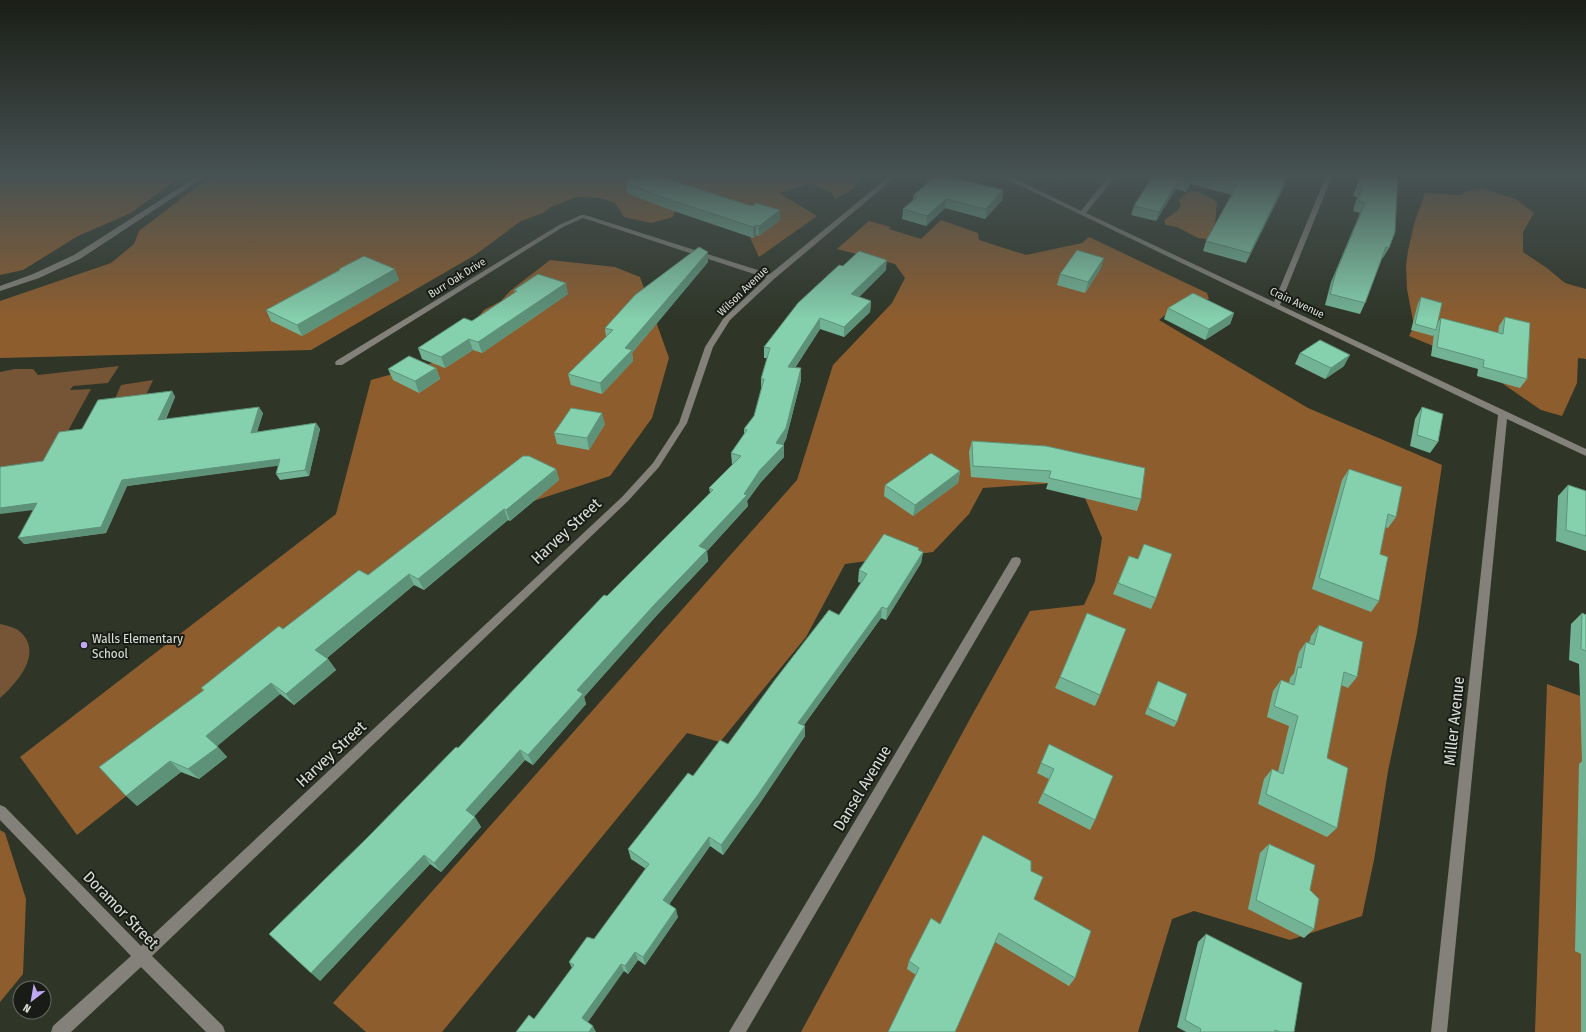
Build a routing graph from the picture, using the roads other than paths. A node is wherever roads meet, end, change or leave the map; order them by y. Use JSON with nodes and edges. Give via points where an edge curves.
{"nodes":[{"id":1,"x":131,"y":222,"type":"edge"},
{"id":2,"x":569,"y":222,"type":"edge"},
{"id":3,"x":602,"y":222,"type":"edge"},
{"id":4,"x":838,"y":222,"type":"edge"},
{"id":5,"x":1099,"y":222,"type":"edge"},
{"id":6,"x":1310,"y":222,"type":"edge"},
{"id":7,"x":771,"y":277,"type":"junction"},
{"id":8,"x":0,"y":289,"type":"edge"},
{"id":9,"x":1276,"y":305,"type":"junction"},
{"id":10,"x":338,"y":363,"type":"dead end"},
{"id":11,"x":1503,"y":413,"type":"junction"},
{"id":12,"x":1586,"y":453,"type":"edge"},
{"id":13,"x":625,"y":499,"type":"joint"},
{"id":14,"x":1016,"y":561,"type":"dead end"},
{"id":15,"x":0,"y":811,"type":"edge"},
{"id":16,"x":141,"y":956,"type":"junction"},
{"id":17,"x":59,"y":1032,"type":"edge"},
{"id":18,"x":217,"y":1032,"type":"edge"},
{"id":19,"x":737,"y":1032,"type":"edge"},
{"id":20,"x":1439,"y":1032,"type":"edge"}],
"edges":[{"from":1,"to":8,"type":"street","via":[[77,257]]},
{"from":2,"to":10,"type":"street","name":"Burr Oak Drive"},
{"from":3,"to":7,"type":"street","name":"Burr Oak Drive"},
{"from":4,"to":7,"type":"street","name":"Wilson Avenue"},
{"from":5,"to":9,"type":"street","name":"Crain Avenue"},
{"from":6,"to":9,"type":"street"},
{"from":7,"to":13,"type":"street","name":"Wilson Avenue","via":[[727,319],[709,347],[683,423],[656,465]]},
{"from":9,"to":11,"type":"street","name":"Crain Avenue"},
{"from":11,"to":12,"type":"street","name":"Crain Avenue"},
{"from":11,"to":20,"type":"street","name":"Miller Avenue"},
{"from":13,"to":16,"type":"street","name":"Harvey Street"},
{"from":14,"to":19,"type":"street","name":"Dansel Avenue"},
{"from":15,"to":16,"type":"street","name":"Doramor Street"},
{"from":16,"to":17,"type":"street","name":"Harvey Street"},
{"from":16,"to":18,"type":"street","name":"Doramor Street"}]}
